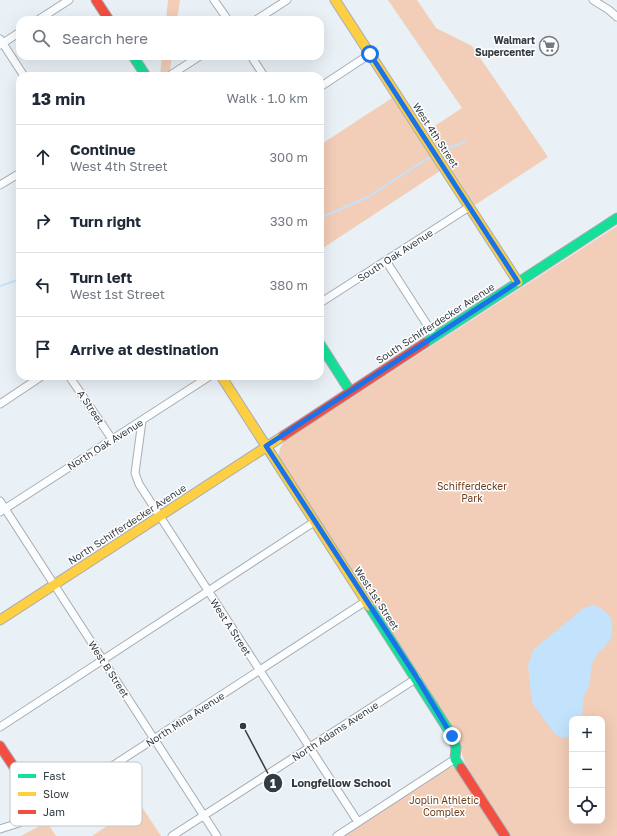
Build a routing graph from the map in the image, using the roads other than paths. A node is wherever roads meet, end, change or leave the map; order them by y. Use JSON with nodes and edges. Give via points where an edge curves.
{"nodes":[{"id":1,"x":69,"y":0,"type":"edge"},
{"id":2,"x":96,"y":0,"type":"edge"},
{"id":3,"x":214,"y":0,"type":"edge"},
{"id":4,"x":287,"y":0,"type":"edge"},
{"id":5,"x":335,"y":0,"type":"edge"},
{"id":6,"x":593,"y":0,"type":"edge"},
{"id":7,"x":44,"y":16,"type":"edge"},
{"id":8,"x":106,"y":16,"type":"edge"},
{"id":9,"x":225,"y":16,"type":"edge"},
{"id":10,"x":262,"y":16,"type":"edge"},
{"id":11,"x":617,"y":17,"type":"edge"},
{"id":12,"x":16,"y":34,"type":"edge"},
{"id":13,"x":1,"y":42,"type":"edge"},
{"id":14,"x":370,"y":54,"type":"junction"},
{"id":15,"x":136,"y":60,"type":"edge"},
{"id":16,"x":194,"y":60,"type":"edge"},
{"id":17,"x":254,"y":60,"type":"edge"},
{"id":18,"x":21,"y":72,"type":"edge"},
{"id":19,"x":143,"y":72,"type":"edge"},
{"id":20,"x":176,"y":72,"type":"edge"},
{"id":21,"x":261,"y":72,"type":"edge"},
{"id":22,"x":324,"y":84,"type":"edge"},
{"id":23,"x":16,"y":175,"type":"edge"},
{"id":24,"x":0,"y":185,"type":"edge"},
{"id":25,"x":469,"y":207,"type":"junction"},
{"id":26,"x":617,"y":218,"type":"edge"},
{"id":27,"x":386,"y":261,"type":"junction"},
{"id":28,"x":518,"y":282,"type":"junction"},
{"id":29,"x":324,"y":300,"type":"edge"},
{"id":30,"x":435,"y":337,"type":"junction"},
{"id":31,"x":324,"y":350,"type":"edge"},
{"id":32,"x":36,"y":380,"type":"edge"},
{"id":33,"x":73,"y":380,"type":"edge"},
{"id":34,"x":204,"y":380,"type":"edge"},
{"id":35,"x":224,"y":380,"type":"edge"},
{"id":36,"x":350,"y":391,"type":"junction"},
{"id":37,"x":0,"y":404,"type":"edge"},
{"id":38,"x":142,"y":422,"type":"junction"},
{"id":39,"x":112,"y":439,"type":"junction"},
{"id":40,"x":266,"y":446,"type":"junction"},
{"id":41,"x":0,"y":501,"type":"edge"},
{"id":42,"x":3,"y":511,"type":"edge"},
{"id":43,"x":160,"y":516,"type":"junction"},
{"id":44,"x":314,"y":522,"type":"junction"},
{"id":45,"x":54,"y":584,"type":"junction"},
{"id":46,"x":208,"y":591,"type":"junction"},
{"id":47,"x":366,"y":601,"type":"junction"},
{"id":48,"x":0,"y":620,"type":"edge"},
{"id":49,"x":103,"y":660,"type":"junction"},
{"id":50,"x":259,"y":670,"type":"junction"},
{"id":51,"x":417,"y":678,"type":"junction"},
{"id":52,"x":0,"y":727,"type":"edge"},
{"id":53,"x":154,"y":738,"type":"junction"},
{"id":54,"x":0,"y":746,"type":"edge"},
{"id":55,"x":310,"y":747,"type":"junction"},
{"id":56,"x":455,"y":759,"type":"junction"},
{"id":57,"x":11,"y":762,"type":"edge"},
{"id":58,"x":118,"y":762,"type":"edge"},
{"id":59,"x":204,"y":816,"type":"junction"},
{"id":60,"x":358,"y":822,"type":"junction"},
{"id":61,"x":13,"y":826,"type":"edge"},
{"id":62,"x":0,"y":829,"type":"edge"},
{"id":63,"x":172,"y":836,"type":"edge"},
{"id":64,"x":217,"y":836,"type":"edge"},
{"id":65,"x":336,"y":836,"type":"edge"},
{"id":66,"x":505,"y":836,"type":"edge"}],
"edges":[{"from":1,"to":7,"type":"street"},
{"from":2,"to":8,"type":"street"},
{"from":3,"to":9,"type":"street"},
{"from":4,"to":10,"type":"street"},
{"from":5,"to":14,"type":"street","name":"West 4th Street"},
{"from":6,"to":11,"type":"street"},
{"from":12,"to":13,"type":"street"},
{"from":13,"to":18,"type":"street"},
{"from":14,"to":22,"type":"street"},
{"from":14,"to":25,"type":"street","name":"West 4th Street"},
{"from":15,"to":19,"type":"street"},
{"from":16,"to":20,"type":"street"},
{"from":17,"to":21,"type":"street"},
{"from":23,"to":24,"type":"street"},
{"from":25,"to":27,"type":"street","name":"South Oak Avenue"},
{"from":25,"to":28,"type":"street","name":"West 4th Street"},
{"from":26,"to":28,"type":"street","name":"South Schifferdecker Avenue"},
{"from":27,"to":29,"type":"street","name":"South Oak Avenue"},
{"from":27,"to":30,"type":"street"},
{"from":28,"to":30,"type":"street","name":"South Schifferdecker Avenue"},
{"from":30,"to":36,"type":"street","name":"South Schifferdecker Avenue"},
{"from":31,"to":36,"type":"street"},
{"from":32,"to":37,"type":"street"},
{"from":33,"to":39,"type":"street","name":"A Street"},
{"from":34,"to":38,"type":"street","name":"North Oak Avenue"},
{"from":35,"to":40,"type":"street","name":"West 1st Street"},
{"from":36,"to":40,"type":"street","name":"South Schifferdecker Avenue"},
{"from":38,"to":39,"type":"street","name":"North Oak Avenue"},
{"from":38,"to":43,"type":"street","name":"West A Street","via":[[136,473],[139,484]]},
{"from":39,"to":42,"type":"street","name":"North Oak Avenue"},
{"from":40,"to":43,"type":"street","name":"North Schifferdecker Avenue"},
{"from":40,"to":44,"type":"street","name":"West 1st Street"},
{"from":41,"to":42,"type":"street","name":"West B Street"},
{"from":42,"to":45,"type":"street","name":"West B Street"},
{"from":43,"to":45,"type":"street","name":"North Schifferdecker Avenue"},
{"from":43,"to":46,"type":"street","name":"West A Street"},
{"from":44,"to":46,"type":"street"},
{"from":44,"to":47,"type":"street","name":"West 1st Street"},
{"from":45,"to":48,"type":"street","name":"North Schifferdecker Avenue"},
{"from":45,"to":49,"type":"street","name":"West B Street"},
{"from":46,"to":49,"type":"street"},
{"from":46,"to":50,"type":"street","name":"West A Street"},
{"from":47,"to":50,"type":"street","name":"North Mina Avenue"},
{"from":47,"to":51,"type":"street","name":"West 1st Street"},
{"from":49,"to":52,"type":"street"},
{"from":49,"to":53,"type":"street","name":"West B Street"},
{"from":50,"to":53,"type":"street","name":"North Mina Avenue"},
{"from":50,"to":55,"type":"street","name":"West A Street"},
{"from":51,"to":55,"type":"street","name":"North Adams Avenue"},
{"from":51,"to":56,"type":"street","name":"West 1st Street","via":[[452,736],[457,754]]},
{"from":53,"to":58,"type":"street","name":"North Mina Avenue"},
{"from":53,"to":59,"type":"street","name":"West B Street"},
{"from":54,"to":57,"type":"street"},
{"from":55,"to":59,"type":"street","name":"North Adams Avenue"},
{"from":55,"to":60,"type":"street","name":"West A Street"},
{"from":56,"to":60,"type":"street"},
{"from":56,"to":66,"type":"street","name":"West 1st Street"},
{"from":59,"to":63,"type":"street","name":"North Adams Avenue"},
{"from":59,"to":64,"type":"street","name":"West B Street"},
{"from":60,"to":65,"type":"street"},
{"from":61,"to":62,"type":"street","name":"North Mina Avenue"}]}
